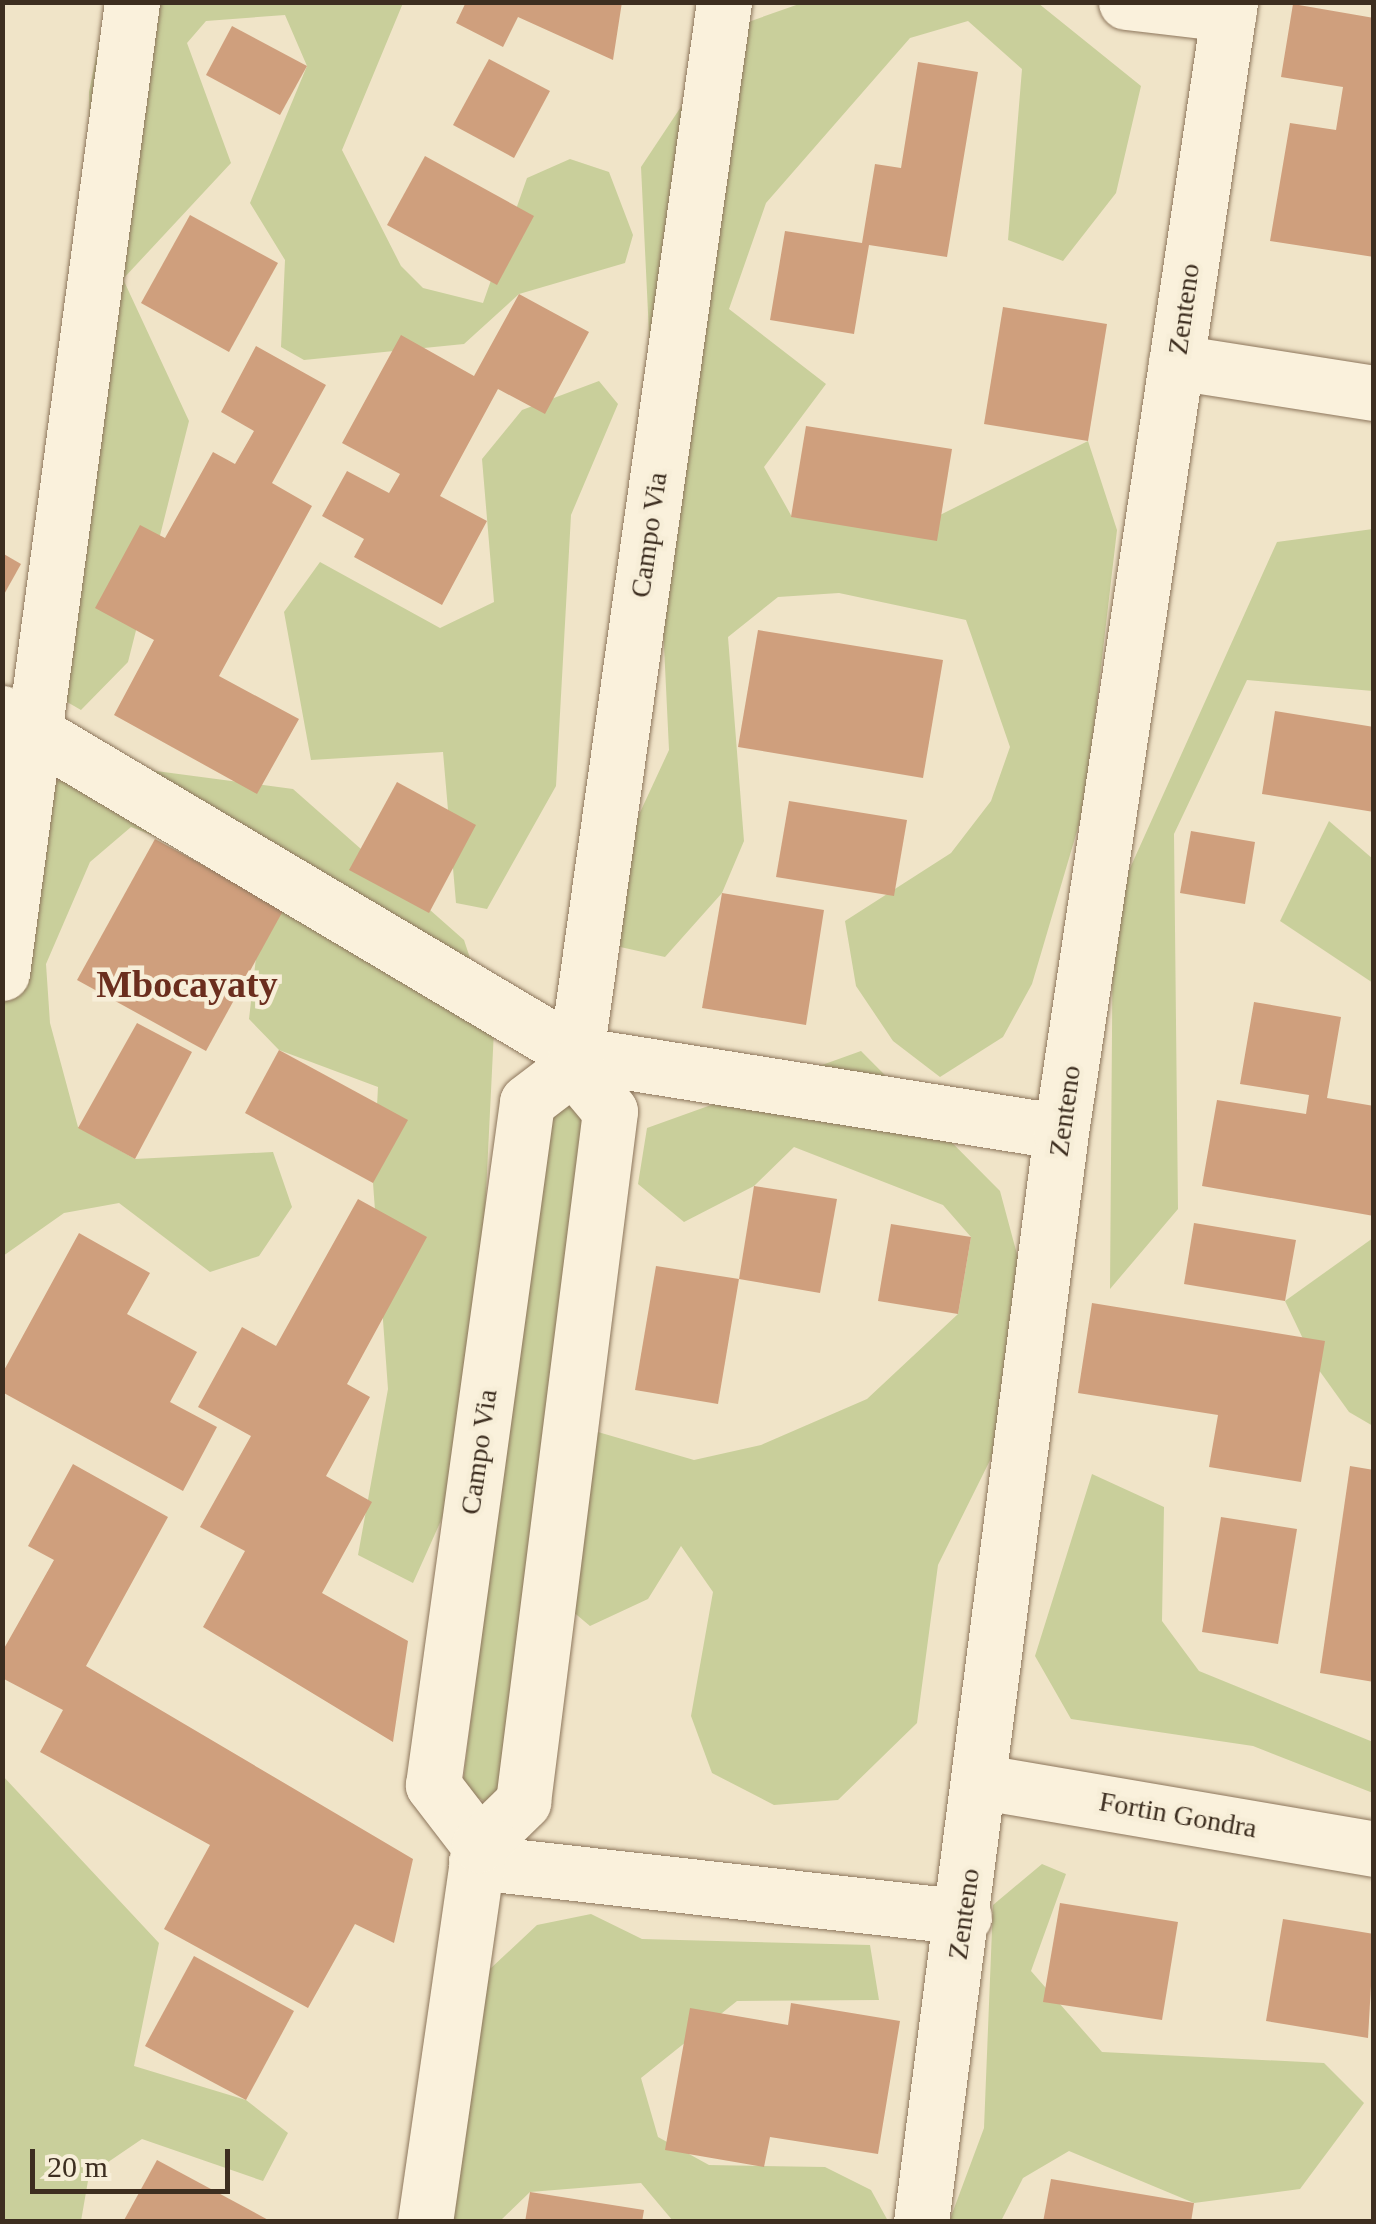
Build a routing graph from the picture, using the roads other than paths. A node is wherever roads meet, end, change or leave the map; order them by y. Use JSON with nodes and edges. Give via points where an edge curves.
{"nodes":[{"id":1,"x":132,"y":2,"type":"edge"},
{"id":2,"x":724,"y":2,"type":"edge"},
{"id":3,"x":1126,"y":2,"type":"edge"},
{"id":4,"x":1229,"y":8,"type":"edge"},
{"id":5,"x":1176,"y":362,"type":"junction"},
{"id":6,"x":1374,"y":392,"type":"edge"},
{"id":7,"x":19,"y":722,"type":"edge"},
{"id":8,"x":2,"y":973,"type":"edge"},
{"id":9,"x":574,"y":1060,"type":"junction"},
{"id":10,"x":1061,"y":1132,"type":"junction"},
{"id":11,"x":983,"y":1782,"type":"junction"},
{"id":12,"x":1374,"y":1849,"type":"edge"},
{"id":13,"x":477,"y":1853,"type":"junction"},
{"id":14,"x":964,"y":1916,"type":"junction"},
{"id":15,"x":425,"y":2222,"type":"edge"},
{"id":16,"x":921,"y":2222,"type":"edge"}],
"edges":[{"from":1,"to":7,"type":"street"},
{"from":2,"to":9,"type":"street","name":"Campo Via"},
{"from":3,"to":4,"type":"street"},
{"from":4,"to":5,"type":"street","name":"Zenteno"},
{"from":5,"to":6,"type":"street"},
{"from":5,"to":10,"type":"street","name":"Zenteno"},
{"from":7,"to":8,"type":"street"},
{"from":7,"to":9,"type":"street"},
{"from":9,"to":10,"type":"street"},
{"from":9,"to":13,"type":"street","via":[[610,1111],[523,1802]]},
{"from":9,"to":13,"type":"street","name":"Campo Via","via":[[527,1102],[433,1785]]},
{"from":10,"to":11,"type":"street","name":"Zenteno"},
{"from":11,"to":12,"type":"street","name":"Fortin Gondra"},
{"from":11,"to":14,"type":"street","name":"Zenteno"},
{"from":13,"to":14,"type":"street"},
{"from":13,"to":15,"type":"street"},
{"from":14,"to":16,"type":"street","name":"Zenteno"}]}
